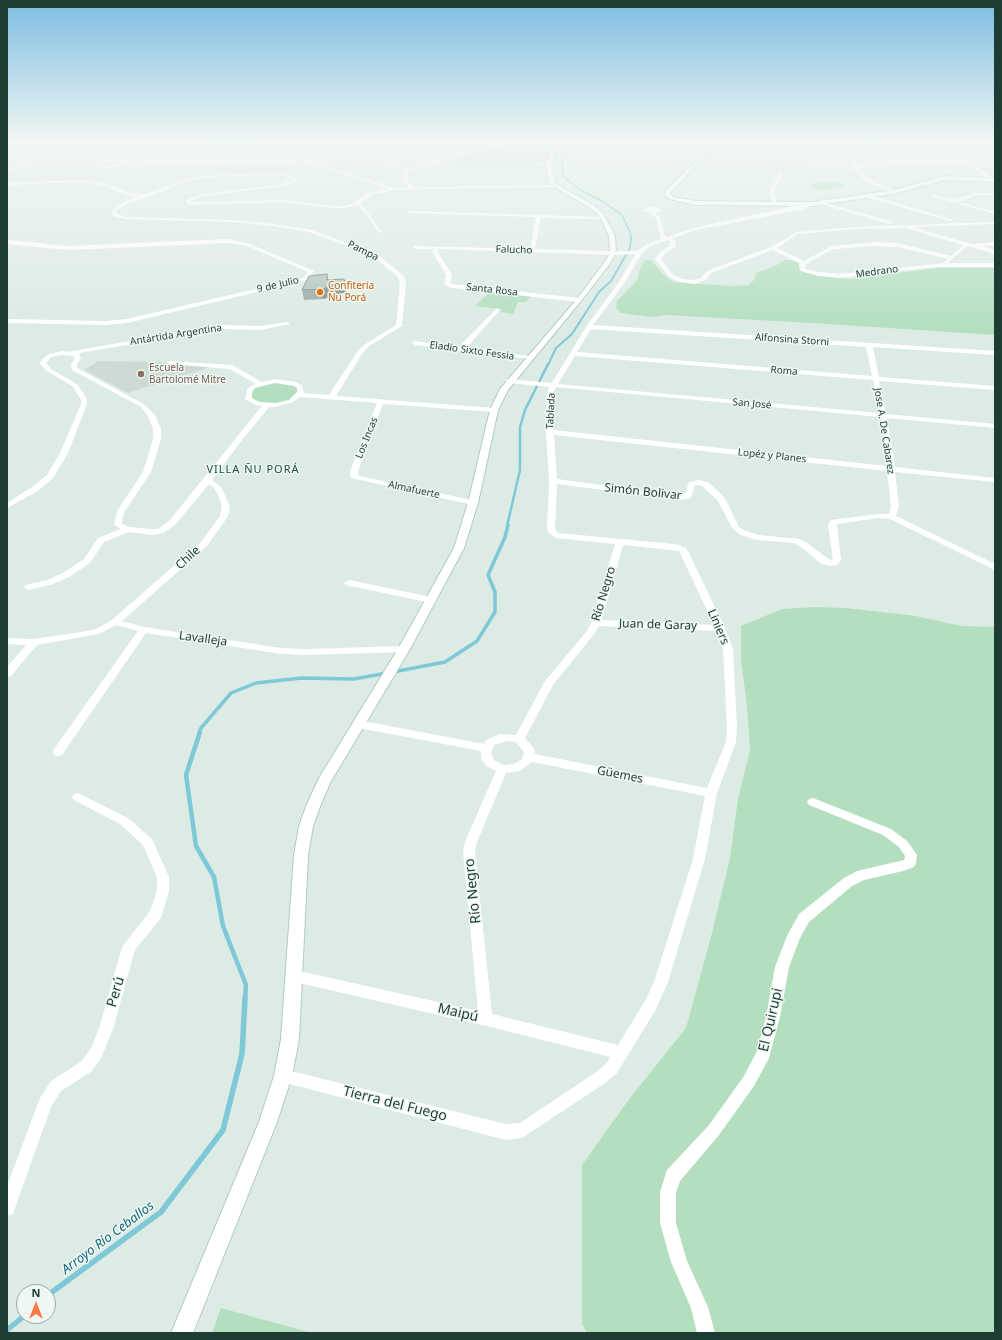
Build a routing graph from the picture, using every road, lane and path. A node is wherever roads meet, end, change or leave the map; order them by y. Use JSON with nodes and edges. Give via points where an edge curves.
{"nodes":[{"id":1,"x":359,"y":203,"type":"edge"},
{"id":2,"x":126,"y":204,"type":"edge"},
{"id":3,"x":191,"y":204,"type":"edge"},
{"id":4,"x":231,"y":204,"type":"edge"},
{"id":5,"x":309,"y":204,"type":"edge"},
{"id":6,"x":356,"y":204,"type":"edge"},
{"id":7,"x":585,"y":204,"type":"edge"},
{"id":8,"x":794,"y":204,"type":"edge"},
{"id":9,"x":812,"y":204,"type":"junction"},
{"id":10,"x":817,"y":204,"type":"edge"},
{"id":11,"x":825,"y":204,"type":"edge"},
{"id":12,"x":893,"y":204,"type":"edge"},
{"id":13,"x":960,"y":204,"type":"edge"},
{"id":14,"x":409,"y":212,"type":"dead end"},
{"id":15,"x":652,"y":212,"type":"dead end"},
{"id":16,"x":995,"y":213,"type":"edge"},
{"id":17,"x":539,"y":216,"type":"junction"},
{"id":18,"x":604,"y":218,"type":"junction"},
{"id":19,"x":995,"y":223,"type":"edge"},
{"id":20,"x":963,"y":224,"type":"junction"},
{"id":21,"x":899,"y":225,"type":"junction"},
{"id":22,"x":380,"y":232,"type":"dead end"},
{"id":23,"x":666,"y":238,"type":"junction"},
{"id":24,"x":7,"y":242,"type":"edge"},
{"id":25,"x":995,"y":244,"type":"edge"},
{"id":26,"x":969,"y":245,"type":"junction"},
{"id":27,"x":414,"y":247,"type":"dead end"},
{"id":28,"x":437,"y":248,"type":"junction"},
{"id":29,"x":773,"y":248,"type":"junction"},
{"id":30,"x":532,"y":250,"type":"junction"},
{"id":31,"x":995,"y":252,"type":"edge"},
{"id":32,"x":617,"y":253,"type":"junction"},
{"id":33,"x":636,"y":253,"type":"junction"},
{"id":34,"x":952,"y":258,"type":"junction"},
{"id":35,"x":804,"y":263,"type":"junction"},
{"id":36,"x":944,"y":265,"type":"junction"},
{"id":37,"x":995,"y":265,"type":"edge"},
{"id":38,"x":579,"y":300,"type":"junction"},
{"id":39,"x":497,"y":310,"type":"dead end"},
{"id":40,"x":7,"y":321,"type":"edge"},
{"id":41,"x":287,"y":324,"type":"dead end"},
{"id":42,"x":589,"y":327,"type":"junction"},
{"id":43,"x":415,"y":343,"type":"dead end"},
{"id":44,"x":869,"y":345,"type":"junction"},
{"id":45,"x":461,"y":349,"type":"junction"},
{"id":46,"x":67,"y":353,"type":"junction"},
{"id":47,"x":995,"y":353,"type":"edge"},
{"id":48,"x":573,"y":354,"type":"junction"},
{"id":49,"x":529,"y":358,"type":"junction"},
{"id":50,"x":169,"y":362,"type":"dead end"},
{"id":51,"x":876,"y":379,"type":"junction"},
{"id":52,"x":508,"y":381,"type":"junction"},
{"id":53,"x":260,"y":384,"type":"junction"},
{"id":54,"x":550,"y":385,"type":"junction"},
{"id":55,"x":995,"y":388,"type":"edge"},
{"id":56,"x":299,"y":395,"type":"junction"},
{"id":57,"x":331,"y":398,"type":"junction"},
{"id":58,"x":381,"y":401,"type":"junction"},
{"id":59,"x":266,"y":405,"type":"junction"},
{"id":60,"x":494,"y":410,"type":"junction"},
{"id":61,"x":883,"y":416,"type":"junction"},
{"id":62,"x":995,"y":426,"type":"edge"},
{"id":63,"x":550,"y":432,"type":"junction"},
{"id":64,"x":891,"y":469,"type":"junction"},
{"id":65,"x":354,"y":476,"type":"joint"},
{"id":66,"x":208,"y":480,"type":"junction"},
{"id":67,"x":995,"y":480,"type":"edge"},
{"id":68,"x":552,"y":481,"type":"junction"},
{"id":69,"x":473,"y":503,"type":"junction"},
{"id":70,"x":7,"y":506,"type":"edge"},
{"id":71,"x":892,"y":517,"type":"junction"},
{"id":72,"x":128,"y":529,"type":"junction"},
{"id":73,"x":620,"y":542,"type":"junction"},
{"id":74,"x":995,"y":567,"type":"edge"},
{"id":75,"x":349,"y":584,"type":"dead end"},
{"id":76,"x":29,"y":587,"type":"dead end"},
{"id":77,"x":431,"y":600,"type":"junction"},
{"id":78,"x":115,"y":622,"type":"junction"},
{"id":79,"x":596,"y":623,"type":"junction"},
{"id":80,"x":720,"y":628,"type":"junction"},
{"id":81,"x":144,"y":630,"type":"junction"},
{"id":82,"x":7,"y":642,"type":"edge"},
{"id":83,"x":34,"y":642,"type":"junction"},
{"id":84,"x":401,"y":654,"type":"junction"},
{"id":85,"x":7,"y":674,"type":"edge"},
{"id":86,"x":358,"y":724,"type":"junction"},
{"id":87,"x":519,"y":739,"type":"junction"},
{"id":88,"x":487,"y":748,"type":"junction"},
{"id":89,"x":58,"y":752,"type":"dead end"},
{"id":90,"x":529,"y":757,"type":"junction"},
{"id":91,"x":502,"y":768,"type":"junction"},
{"id":92,"x":711,"y":793,"type":"junction"},
{"id":93,"x":78,"y":797,"type":"dead end"},
{"id":94,"x":813,"y":802,"type":"dead end"},
{"id":95,"x":295,"y":976,"type":"junction"},
{"id":96,"x":486,"y":1019,"type":"junction"},
{"id":97,"x":621,"y":1052,"type":"junction"},
{"id":98,"x":283,"y":1076,"type":"junction"},
{"id":99,"x":506,"y":1132,"type":"joint"},
{"id":100,"x":7,"y":1208,"type":"edge"},
{"id":101,"x":182,"y":1333,"type":"edge"},
{"id":102,"x":706,"y":1333,"type":"edge"}],
"edges":[{"from":1,"to":22,"type":"street"},
{"from":2,"to":57,"type":"street","name":"Pampa","via":[[116,208],[115,215],[127,218],[231,221],[310,231],[375,255],[401,276],[403,283],[399,326],[359,353]]},
{"from":3,"to":4,"type":"street","name":"Pampa"},
{"from":5,"to":6,"type":"street","name":"Pampa","via":[[338,207]]},
{"from":7,"to":18,"type":"main road"},
{"from":8,"to":9,"type":"main road"},
{"from":9,"to":10,"type":"main road"},
{"from":9,"to":23,"type":"main road","name":"Tablada","via":[[695,229]]},
{"from":11,"to":21,"type":"street"},
{"from":12,"to":20,"type":"street"},
{"from":13,"to":16,"type":"street"},
{"from":14,"to":17,"type":"street"},
{"from":15,"to":23,"type":"street","via":[[658,218]]},
{"from":17,"to":18,"type":"street"},
{"from":17,"to":30,"type":"street"},
{"from":18,"to":32,"type":"main road"},
{"from":19,"to":20,"type":"street"},
{"from":20,"to":21,"type":"street"},
{"from":21,"to":26,"type":"street"},
{"from":21,"to":29,"type":"street","via":[[796,233]]},
{"from":23,"to":29,"type":"street","via":[[673,242],[673,247],[662,253],[658,259],[671,276],[690,282],[700,281],[708,272]]},
{"from":23,"to":33,"type":"main road","name":"Tablada"},
{"from":24,"to":40,"type":"street","name":"9 de Julio","via":[[75,248],[228,241],[248,245],[311,271],[305,279],[127,321]]},
{"from":25,"to":26,"type":"street"},
{"from":26,"to":31,"type":"street"},
{"from":26,"to":34,"type":"street"},
{"from":27,"to":28,"type":"street","name":"Falucho"},
{"from":28,"to":30,"type":"street","name":"Falucho"},
{"from":28,"to":38,"type":"street","name":"Santa Rosa","via":[[435,252],[438,259],[449,275],[447,284]]},
{"from":29,"to":35,"type":"street","name":"Medrano"},
{"from":30,"to":32,"type":"street","name":"Falucho"},
{"from":32,"to":33,"type":"main road"},
{"from":32,"to":38,"type":"main road"},
{"from":33,"to":42,"type":"street","name":"Tablada","via":[[635,273],[620,285]]},
{"from":34,"to":35,"type":"street","via":[[897,245],[876,244],[832,248]]},
{"from":34,"to":36,"type":"street"},
{"from":35,"to":36,"type":"street","name":"Medrano","via":[[802,268],[808,272],[840,276]]},
{"from":36,"to":37,"type":"street","name":"Medrano"},
{"from":38,"to":49,"type":"main road"},
{"from":39,"to":45,"type":"street"},
{"from":41,"to":46,"type":"street","name":"Antártida Argentina","via":[[260,328],[222,327]]},
{"from":42,"to":44,"type":"street","name":"Alfonsina Storni"},
{"from":42,"to":48,"type":"street","name":"Tablada"},
{"from":43,"to":45,"type":"street","name":"Eladio Sixto Fessia"},
{"from":44,"to":47,"type":"street","name":"Alfonsina Storni"},
{"from":44,"to":51,"type":"street","name":"Jose A. De Cabarez"},
{"from":45,"to":49,"type":"street","name":"Eladio Sixto Fessia"},
{"from":46,"to":70,"type":"street","via":[[49,356],[42,363],[75,385],[84,404],[64,454],[50,476],[35,489]]},
{"from":46,"to":72,"type":"street","via":[[76,354],[78,357],[74,369],[143,406],[151,415],[157,429],[157,438],[147,472],[121,511],[118,520],[118,525]]},
{"from":48,"to":51,"type":"street","name":"Roma"},
{"from":48,"to":54,"type":"street","name":"Tablada"},
{"from":49,"to":52,"type":"main road"},
{"from":50,"to":53,"type":"street","via":[[232,368]]},
{"from":51,"to":55,"type":"street","name":"Roma"},
{"from":51,"to":61,"type":"street","name":"Jose A. De Cabarez"},
{"from":52,"to":54,"type":"street","name":"San José"},
{"from":52,"to":60,"type":"main road"},
{"from":53,"to":56,"type":"street","via":[[290,382],[300,387]]},
{"from":53,"to":59,"type":"street","via":[[248,391],[248,399]]},
{"from":54,"to":61,"type":"street","name":"San José"},
{"from":54,"to":63,"type":"street","name":"Tablada"},
{"from":56,"to":57,"type":"street"},
{"from":56,"to":59,"type":"street","via":[[283,404]]},
{"from":57,"to":58,"type":"street"},
{"from":58,"to":60,"type":"street"},
{"from":58,"to":65,"type":"street","name":"Los Incas"},
{"from":59,"to":66,"type":"street"},
{"from":60,"to":69,"type":"main road"},
{"from":61,"to":62,"type":"street","name":"San José"},
{"from":61,"to":64,"type":"street","name":"Jose A. De Cabarez"},
{"from":63,"to":64,"type":"street","name":"Lopéz y Planes"},
{"from":63,"to":68,"type":"street","name":"Tablada"},
{"from":64,"to":67,"type":"street","name":"Lopéz y Planes"},
{"from":64,"to":71,"type":"street","name":"Jose A. De Cabarez","via":[[895,506]]},
{"from":65,"to":69,"type":"street","name":"Almafuerte"},
{"from":66,"to":72,"type":"street","via":[[164,529],[152,532]]},
{"from":66,"to":78,"type":"street","name":"Chile","via":[[220,491],[226,506],[224,516],[204,544]]},
{"from":68,"to":71,"type":"street","name":"Simón Bolivar","via":[[681,498],[688,496],[692,484],[705,484],[722,500],[736,528],[743,533],[796,541],[823,561],[830,563],[837,560],[832,525],[834,522],[878,516]]},
{"from":68,"to":73,"type":"street","name":"Tablada","via":[[553,533]]},
{"from":69,"to":77,"type":"main road","via":[[459,548]]},
{"from":71,"to":74,"type":"street","name":"Simón Bolivar"},
{"from":72,"to":76,"type":"street","via":[[101,540],[87,561],[66,575]]},
{"from":73,"to":79,"type":"street","name":"Río Negro"},
{"from":73,"to":80,"type":"street","name":"Liniers","via":[[682,549]]},
{"from":75,"to":77,"type":"street"},
{"from":77,"to":84,"type":"main road"},
{"from":78,"to":81,"type":"street","name":"Lavalleja"},
{"from":78,"to":83,"type":"street","via":[[99,631]]},
{"from":79,"to":80,"type":"street","name":"Juan de Garay"},
{"from":79,"to":87,"type":"street","name":"Río Negro","via":[[549,683]]},
{"from":80,"to":92,"type":"street","name":"Liniers","via":[[728,650],[732,727],[731,742]]},
{"from":81,"to":84,"type":"street","name":"Lavalleja","via":[[281,651]]},
{"from":81,"to":89,"type":"street"},
{"from":82,"to":83,"type":"street"},
{"from":83,"to":85,"type":"street"},
{"from":84,"to":86,"type":"main road"},
{"from":86,"to":88,"type":"street"},
{"from":86,"to":95,"type":"main road","via":[[324,782],[306,826],[301,855]]},
{"from":87,"to":88,"type":"street","via":[[500,738],[490,743]]},
{"from":87,"to":90,"type":"street","via":[[528,747]]},
{"from":88,"to":91,"type":"street","via":[[490,763]]},
{"from":90,"to":91,"type":"street","via":[[516,768]]},
{"from":90,"to":92,"type":"street","name":"Güemes"},
{"from":91,"to":96,"type":"street","name":"Río Negro","via":[[469,852]]},
{"from":92,"to":97,"type":"street","name":"Liniers","via":[[699,859],[661,982],[650,1006]]},
{"from":93,"to":100,"type":"street","name":"Perú","via":[[124,820],[148,842],[163,877],[164,891],[156,914],[129,947],[106,1029],[96,1053],[87,1066],[56,1086],[44,1103]]},
{"from":94,"to":102,"type":"street","name":"El Quirupi","via":[[887,832],[911,854],[910,863],[861,874],[804,918],[782,967],[764,1053],[749,1080],[714,1130],[673,1176],[668,1192],[668,1224],[679,1262],[700,1307]]},
{"from":95,"to":96,"type":"street","name":"Maipú"},
{"from":95,"to":98,"type":"main road","via":[[290,1039]]},
{"from":96,"to":97,"type":"street","name":"Maipú"},
{"from":97,"to":99,"type":"street","name":"Liniers","via":[[612,1068],[600,1078],[522,1130]]},
{"from":98,"to":99,"type":"street","name":"Tierra del Fuego"},
{"from":98,"to":101,"type":"main road","via":[[268,1122]]}]}
